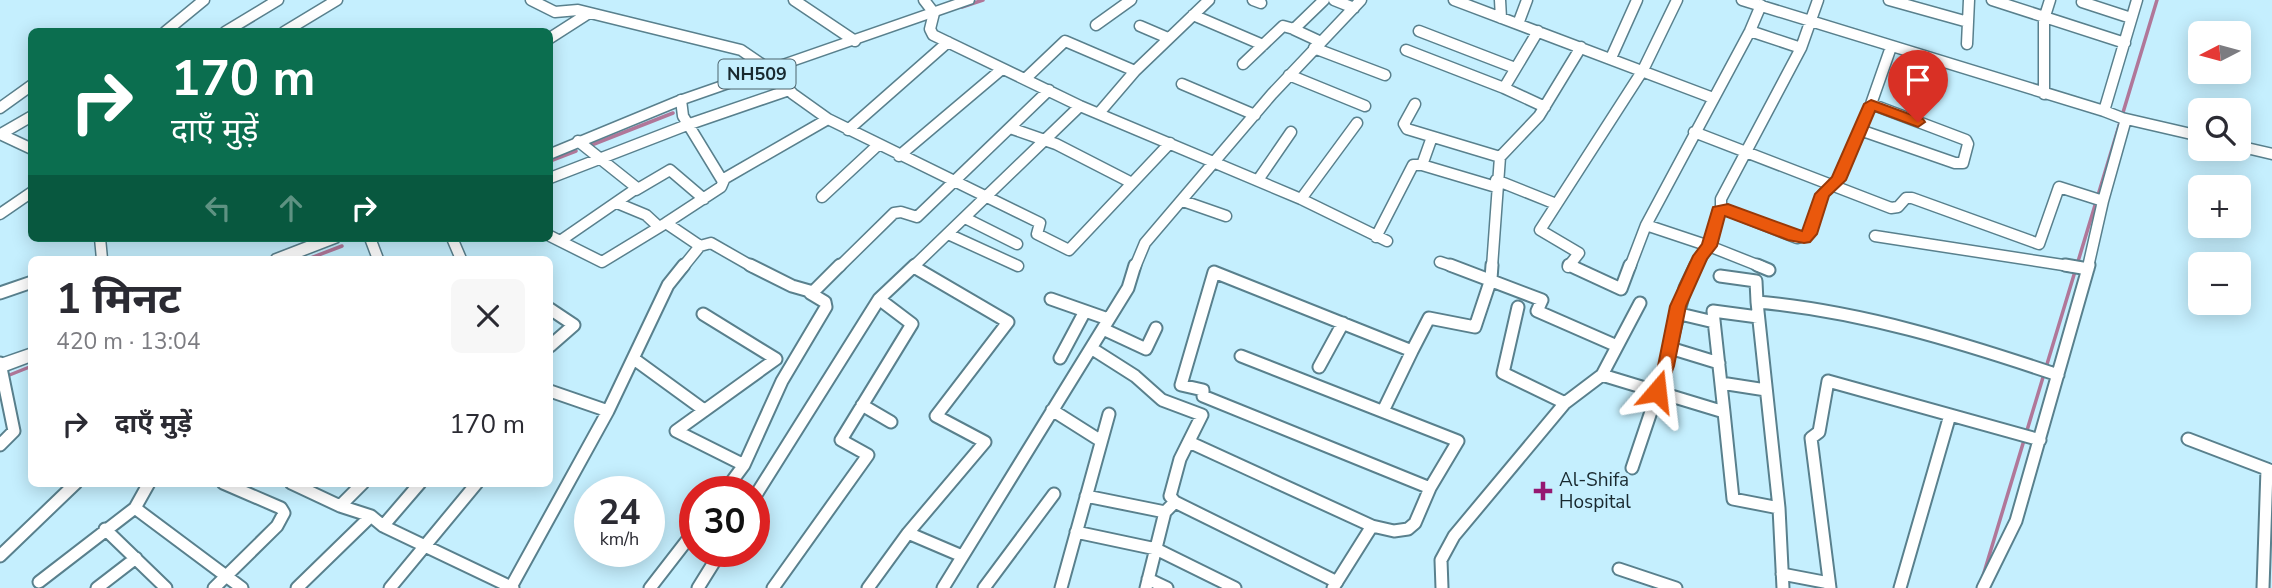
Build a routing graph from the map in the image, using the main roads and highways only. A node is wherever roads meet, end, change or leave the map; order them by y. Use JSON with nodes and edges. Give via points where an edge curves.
{"nodes":[{"id":1,"x":968,"y":0,"type":"edge"},
{"id":2,"x":553,"y":153,"type":"edge"},
{"id":3,"x":323,"y":242,"type":"edge"},
{"id":4,"x":286,"y":256,"type":"edge"},
{"id":5,"x":28,"y":355,"type":"edge"},
{"id":6,"x":1,"y":365,"type":"edge"}],
"edges":[{"from":1,"to":2,"type":"highway","number":"NH509","via":[[681,100]]},
{"from":3,"to":4,"type":"highway"},
{"from":5,"to":6,"type":"highway"}]}
